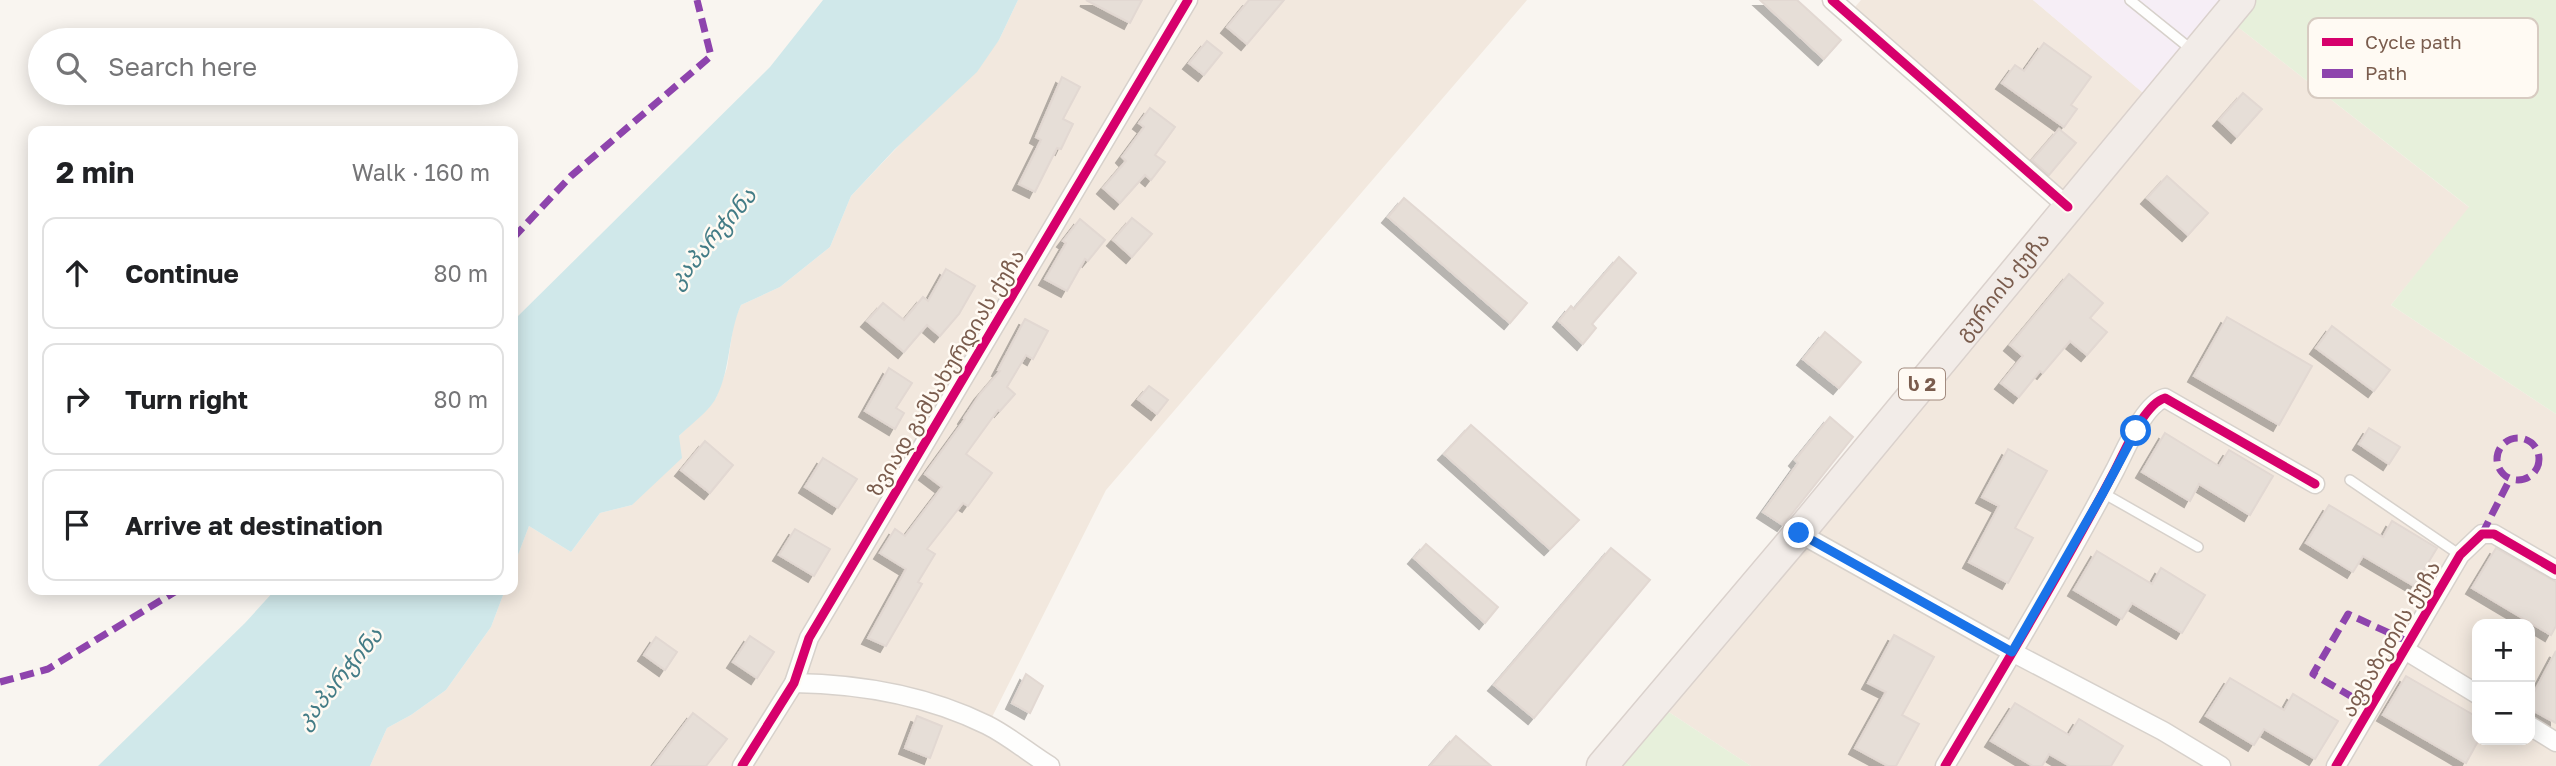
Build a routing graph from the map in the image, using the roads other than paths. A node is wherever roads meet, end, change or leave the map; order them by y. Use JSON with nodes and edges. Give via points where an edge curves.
{"nodes":[{"id":1,"x":1188,"y":0,"type":"edge"},
{"id":2,"x":1832,"y":0,"type":"edge"},
{"id":3,"x":2130,"y":0,"type":"edge"},
{"id":4,"x":2240,"y":0,"type":"edge"},
{"id":5,"x":2196,"y":54,"type":"junction"},
{"id":6,"x":2068,"y":207,"type":"junction"},
{"id":7,"x":2350,"y":480,"type":"dead end"},
{"id":8,"x":2315,"y":484,"type":"dead end"},
{"id":9,"x":2103,"y":493,"type":"junction"},
{"id":10,"x":1799,"y":533,"type":"junction"},
{"id":11,"x":2198,"y":547,"type":"dead end"},
{"id":12,"x":2460,"y":555,"type":"junction"},
{"id":13,"x":2556,"y":570,"type":"edge"},
{"id":14,"x":2405,"y":650,"type":"junction"},
{"id":15,"x":2012,"y":652,"type":"junction"},
{"id":16,"x":794,"y":682,"type":"junction"},
{"id":17,"x":2472,"y":691,"type":"edge"},
{"id":18,"x":2535,"y":729,"type":"edge"},
{"id":19,"x":2556,"y":742,"type":"edge"},
{"id":20,"x":742,"y":766,"type":"edge"},
{"id":21,"x":1050,"y":766,"type":"edge"},
{"id":22,"x":1602,"y":766,"type":"edge"},
{"id":23,"x":1945,"y":766,"type":"edge"},
{"id":24,"x":2221,"y":766,"type":"edge"},
{"id":25,"x":2336,"y":766,"type":"edge"}],
"edges":[{"from":1,"to":16,"type":"street","name":"ზვიად გამსახურდიას ქუჩა","via":[[809,638]]},
{"from":2,"to":6,"type":"street"},
{"from":3,"to":5,"type":"lane"},
{"from":4,"to":5,"type":"highway","name":"გურიის ქუჩა","number":"ს 2"},
{"from":5,"to":6,"type":"highway","name":"გურიის ქუჩა","number":"ს 2"},
{"from":6,"to":10,"type":"highway","name":"გურიის ქუჩა","number":"ს 2"},
{"from":7,"to":12,"type":"lane"},
{"from":8,"to":9,"type":"street","via":[[2165,398],[2158,400],[2141,423]]},
{"from":9,"to":11,"type":"lane"},
{"from":9,"to":15,"type":"street"},
{"from":10,"to":15,"type":"street"},
{"from":10,"to":22,"type":"highway","name":"გურიის ქუჩა","number":"ს 2"},
{"from":12,"to":13,"type":"street","name":"აფხაზეთის ქუჩა","via":[[2482,534],[2494,534]]},
{"from":12,"to":14,"type":"street","name":"აფხაზეთის ქუჩა"},
{"from":14,"to":17,"type":"street"},
{"from":14,"to":25,"type":"street","name":"აფხაზეთის ქუჩა"},
{"from":15,"to":23,"type":"street"},
{"from":15,"to":24,"type":"street"},
{"from":16,"to":20,"type":"street","name":"ზვიად გამსახურდიას ქუჩა"},
{"from":16,"to":21,"type":"street","via":[[872,688],[916,697],[988,725]]},
{"from":18,"to":19,"type":"street"}]}
